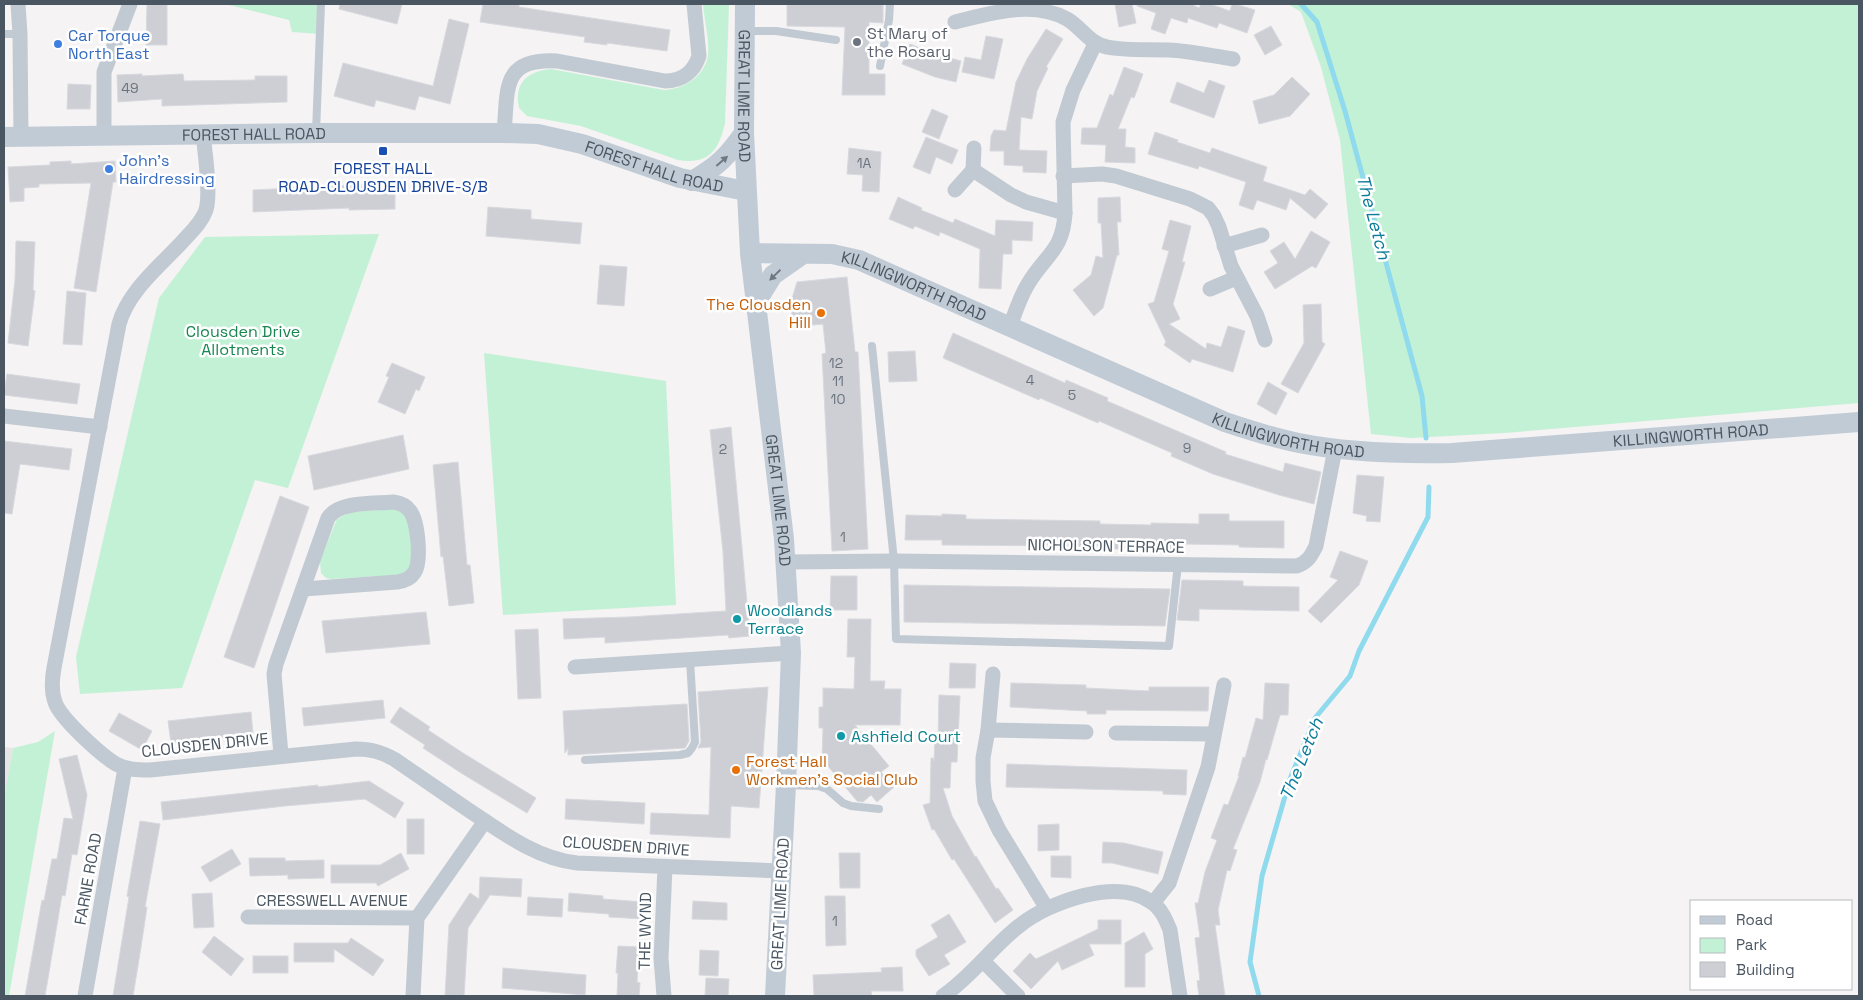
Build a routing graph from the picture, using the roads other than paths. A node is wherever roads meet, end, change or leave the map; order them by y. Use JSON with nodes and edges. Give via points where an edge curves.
{"nodes":[{"id":1,"x":18,"y":4,"type":"edge"},
{"id":2,"x":130,"y":4,"type":"edge"},
{"id":3,"x":321,"y":4,"type":"edge"},
{"id":4,"x":694,"y":4,"type":"edge"},
{"id":5,"x":745,"y":4,"type":"edge"},
{"id":6,"x":890,"y":4,"type":"edge"},
{"id":7,"x":985,"y":9,"type":"edge"},
{"id":8,"x":955,"y":22,"type":"dead end"},
{"id":9,"x":744,"y":31,"type":"junction"},
{"id":10,"x":4,"y":34,"type":"edge"},
{"id":11,"x":20,"y":34,"type":"junction"},
{"id":12,"x":836,"y":40,"type":"dead end"},
{"id":13,"x":1095,"y":44,"type":"junction"},
{"id":14,"x":1233,"y":59,"type":"dead end"},
{"id":15,"x":880,"y":66,"type":"dead end"},
{"id":16,"x":316,"y":133,"type":"junction"},
{"id":17,"x":504,"y":133,"type":"junction"},
{"id":18,"x":744,"y":133,"type":"junction"},
{"id":19,"x":203,"y":134,"type":"junction"},
{"id":20,"x":104,"y":135,"type":"junction"},
{"id":21,"x":12,"y":136,"type":"edge"},
{"id":22,"x":974,"y":148,"type":"dead end"},
{"id":23,"x":973,"y":170,"type":"junction"},
{"id":24,"x":1063,"y":176,"type":"junction"},
{"id":25,"x":692,"y":180,"type":"junction"},
{"id":26,"x":955,"y":190,"type":"dead end"},
{"id":27,"x":746,"y":191,"type":"junction"},
{"id":28,"x":1065,"y":213,"type":"junction"},
{"id":29,"x":1262,"y":235,"type":"dead end"},
{"id":30,"x":1224,"y":246,"type":"junction"},
{"id":31,"x":750,"y":253,"type":"junction"},
{"id":32,"x":803,"y":254,"type":"junction"},
{"id":33,"x":1236,"y":278,"type":"junction"},
{"id":34,"x":1210,"y":289,"type":"dead end"},
{"id":35,"x":755,"y":304,"type":"junction"},
{"id":36,"x":1010,"y":327,"type":"junction"},
{"id":37,"x":1265,"y":340,"type":"dead end"},
{"id":38,"x":872,"y":346,"type":"dead end"},
{"id":39,"x":4,"y":416,"type":"edge"},
{"id":40,"x":1859,"y":422,"type":"edge"},
{"id":41,"x":100,"y":427,"type":"junction"},
{"id":42,"x":1335,"y":449,"type":"junction"},
{"id":43,"x":894,"y":561,"type":"junction"},
{"id":44,"x":786,"y":562,"type":"junction"},
{"id":45,"x":1178,"y":564,"type":"junction"},
{"id":46,"x":304,"y":589,"type":"junction"},
{"id":47,"x":791,"y":653,"type":"junction"},
{"id":48,"x":690,"y":660,"type":"junction"},
{"id":49,"x":576,"y":667,"type":"dead end"},
{"id":50,"x":994,"y":674,"type":"dead end"},
{"id":51,"x":1224,"y":686,"type":"dead end"},
{"id":52,"x":988,"y":730,"type":"junction"},
{"id":53,"x":1086,"y":732,"type":"dead end"},
{"id":54,"x":1116,"y":734,"type":"dead end"},
{"id":55,"x":1214,"y":734,"type":"junction"},
{"id":56,"x":281,"y":755,"type":"junction"},
{"id":57,"x":585,"y":760,"type":"dead end"},
{"id":58,"x":125,"y":768,"type":"junction"},
{"id":59,"x":786,"y":785,"type":"junction"},
{"id":60,"x":879,"y":810,"type":"dead end"},
{"id":61,"x":485,"y":821,"type":"junction"},
{"id":62,"x":665,"y":867,"type":"junction"},
{"id":63,"x":781,"y":871,"type":"junction"},
{"id":64,"x":1153,"y":902,"type":"junction"},
{"id":65,"x":1046,"y":908,"type":"junction"},
{"id":66,"x":248,"y":918,"type":"dead end"},
{"id":67,"x":417,"y":918,"type":"junction"},
{"id":68,"x":983,"y":961,"type":"junction"},
{"id":69,"x":85,"y":996,"type":"edge"},
{"id":70,"x":413,"y":996,"type":"edge"},
{"id":71,"x":664,"y":996,"type":"edge"},
{"id":72,"x":775,"y":996,"type":"edge"},
{"id":73,"x":943,"y":996,"type":"edge"},
{"id":74,"x":1018,"y":996,"type":"edge"},
{"id":75,"x":1180,"y":996,"type":"edge"}],
"edges":[{"from":1,"to":11,"type":"street"},
{"from":2,"to":20,"type":"street","via":[[104,72]]},
{"from":3,"to":16,"type":"lane"},
{"from":4,"to":17,"type":"street","via":[[699,56],[680,79],[664,81],[558,61],[529,63],[510,78]]},
{"from":5,"to":9,"type":"main road","name":"GREAT LIME ROAD"},
{"from":6,"to":15,"type":"lane"},
{"from":7,"to":8,"type":"street"},
{"from":7,"to":13,"type":"street","via":[[1042,9],[1067,19]]},
{"from":9,"to":12,"type":"lane","via":[[776,31]]},
{"from":9,"to":18,"type":"main road","name":"GREAT LIME ROAD"},
{"from":10,"to":11,"type":"lane"},
{"from":11,"to":21,"type":"street"},
{"from":13,"to":14,"type":"street"},
{"from":13,"to":24,"type":"street","via":[[1067,107],[1062,137]]},
{"from":16,"to":17,"type":"main road","name":"FOREST HALL ROAD"},
{"from":16,"to":19,"type":"main road","name":"FOREST HALL ROAD"},
{"from":17,"to":25,"type":"main road","name":"FOREST HALL ROAD","via":[[559,138]]},
{"from":25,"to":18,"type":"main road","one_way":true,"via":[[730,154]]},
{"from":18,"to":27,"type":"main road","name":"GREAT LIME ROAD"},
{"from":19,"to":20,"type":"main road","name":"FOREST HALL ROAD"},
{"from":19,"to":41,"type":"street","name":"CLOUSDEN DRIVE","via":[[206,211],[126,305],[119,324]]},
{"from":20,"to":21,"type":"main road","name":"FOREST HALL ROAD"},
{"from":22,"to":23,"type":"street"},
{"from":23,"to":26,"type":"street"},
{"from":23,"to":28,"type":"street","via":[[1011,195]]},
{"from":24,"to":28,"type":"street"},
{"from":24,"to":30,"type":"street","via":[[1116,176],[1190,199],[1208,208],[1214,216]]},
{"from":25,"to":27,"type":"main road","name":"FOREST HALL ROAD"},
{"from":27,"to":31,"type":"main road","name":"GREAT LIME ROAD"},
{"from":28,"to":36,"type":"street","via":[[1061,239],[1028,283]]},
{"from":29,"to":30,"type":"street"},
{"from":30,"to":33,"type":"street"},
{"from":31,"to":32,"type":"main road","name":"KILLINGWORTH ROAD"},
{"from":31,"to":35,"type":"main road","name":"GREAT LIME ROAD"},
{"from":32,"to":35,"type":"main road","one_way":true,"via":[[773,275]]},
{"from":32,"to":36,"type":"main road","name":"KILLINGWORTH ROAD","via":[[832,254],[859,260]]},
{"from":33,"to":34,"type":"street"},
{"from":33,"to":37,"type":"street","via":[[1257,316]]},
{"from":35,"to":44,"type":"main road","name":"GREAT LIME ROAD"},
{"from":36,"to":42,"type":"main road","name":"KILLINGWORTH ROAD","via":[[1225,422],[1298,443]]},
{"from":38,"to":43,"type":"lane"},
{"from":39,"to":41,"type":"street"},
{"from":40,"to":42,"type":"main road","name":"KILLINGWORTH ROAD","via":[[1452,453]]},
{"from":41,"to":58,"type":"street","name":"CLOUSDEN DRIVE","via":[[52,692],[58,711],[109,758]]},
{"from":42,"to":45,"type":"street","name":"NICHOLSON TERRACE","via":[[1316,546],[1306,562],[1289,567]]},
{"from":43,"to":44,"type":"street","name":"NICHOLSON TERRACE"},
{"from":43,"to":45,"type":"street","name":"NICHOLSON TERRACE"},
{"from":43,"to":45,"type":"lane","via":[[896,639],[1169,646]]},
{"from":44,"to":47,"type":"main road","name":"GREAT LIME ROAD"},
{"from":46,"to":46,"type":"street","via":[[328,518],[336,510],[393,502],[410,511],[416,523],[419,558],[410,578],[397,582]]},
{"from":46,"to":56,"type":"street","via":[[274,674]]},
{"from":47,"to":48,"type":"street"},
{"from":47,"to":59,"type":"main road","name":"GREAT LIME ROAD"},
{"from":48,"to":49,"type":"street"},
{"from":48,"to":57,"type":"lane","via":[[695,742],[688,753]]},
{"from":50,"to":52,"type":"street"},
{"from":51,"to":55,"type":"street"},
{"from":52,"to":53,"type":"street"},
{"from":52,"to":65,"type":"street","via":[[982,781],[985,801]]},
{"from":54,"to":55,"type":"street"},
{"from":55,"to":64,"type":"street","via":[[1208,767],[1169,883]]},
{"from":56,"to":58,"type":"street","name":"CLOUSDEN DRIVE","via":[[150,770]]},
{"from":56,"to":61,"type":"street","name":"CLOUSDEN DRIVE","via":[[356,749],[382,752]]},
{"from":58,"to":69,"type":"street","name":"FARNE ROAD"},
{"from":59,"to":60,"type":"lane","via":[[818,786],[827,789],[843,803]]},
{"from":59,"to":63,"type":"main road","name":"GREAT LIME ROAD"},
{"from":61,"to":62,"type":"street","name":"CLOUSDEN DRIVE","via":[[535,852],[558,860]]},
{"from":61,"to":67,"type":"street","name":"CRESSWELL AVENUE"},
{"from":62,"to":63,"type":"street","name":"CLOUSDEN DRIVE"},
{"from":62,"to":71,"type":"street","name":"THE WYND","via":[[660,958]]},
{"from":63,"to":72,"type":"main road","name":"GREAT LIME ROAD"},
{"from":64,"to":65,"type":"street","via":[[1122,891],[1079,897]]},
{"from":64,"to":75,"type":"street","via":[[1170,930]]},
{"from":65,"to":68,"type":"street","via":[[1019,925]]},
{"from":66,"to":67,"type":"street","name":"CRESSWELL AVENUE"},
{"from":67,"to":70,"type":"street","name":"CRESSWELL AVENUE"},
{"from":68,"to":73,"type":"street"},
{"from":68,"to":74,"type":"street"}]}
